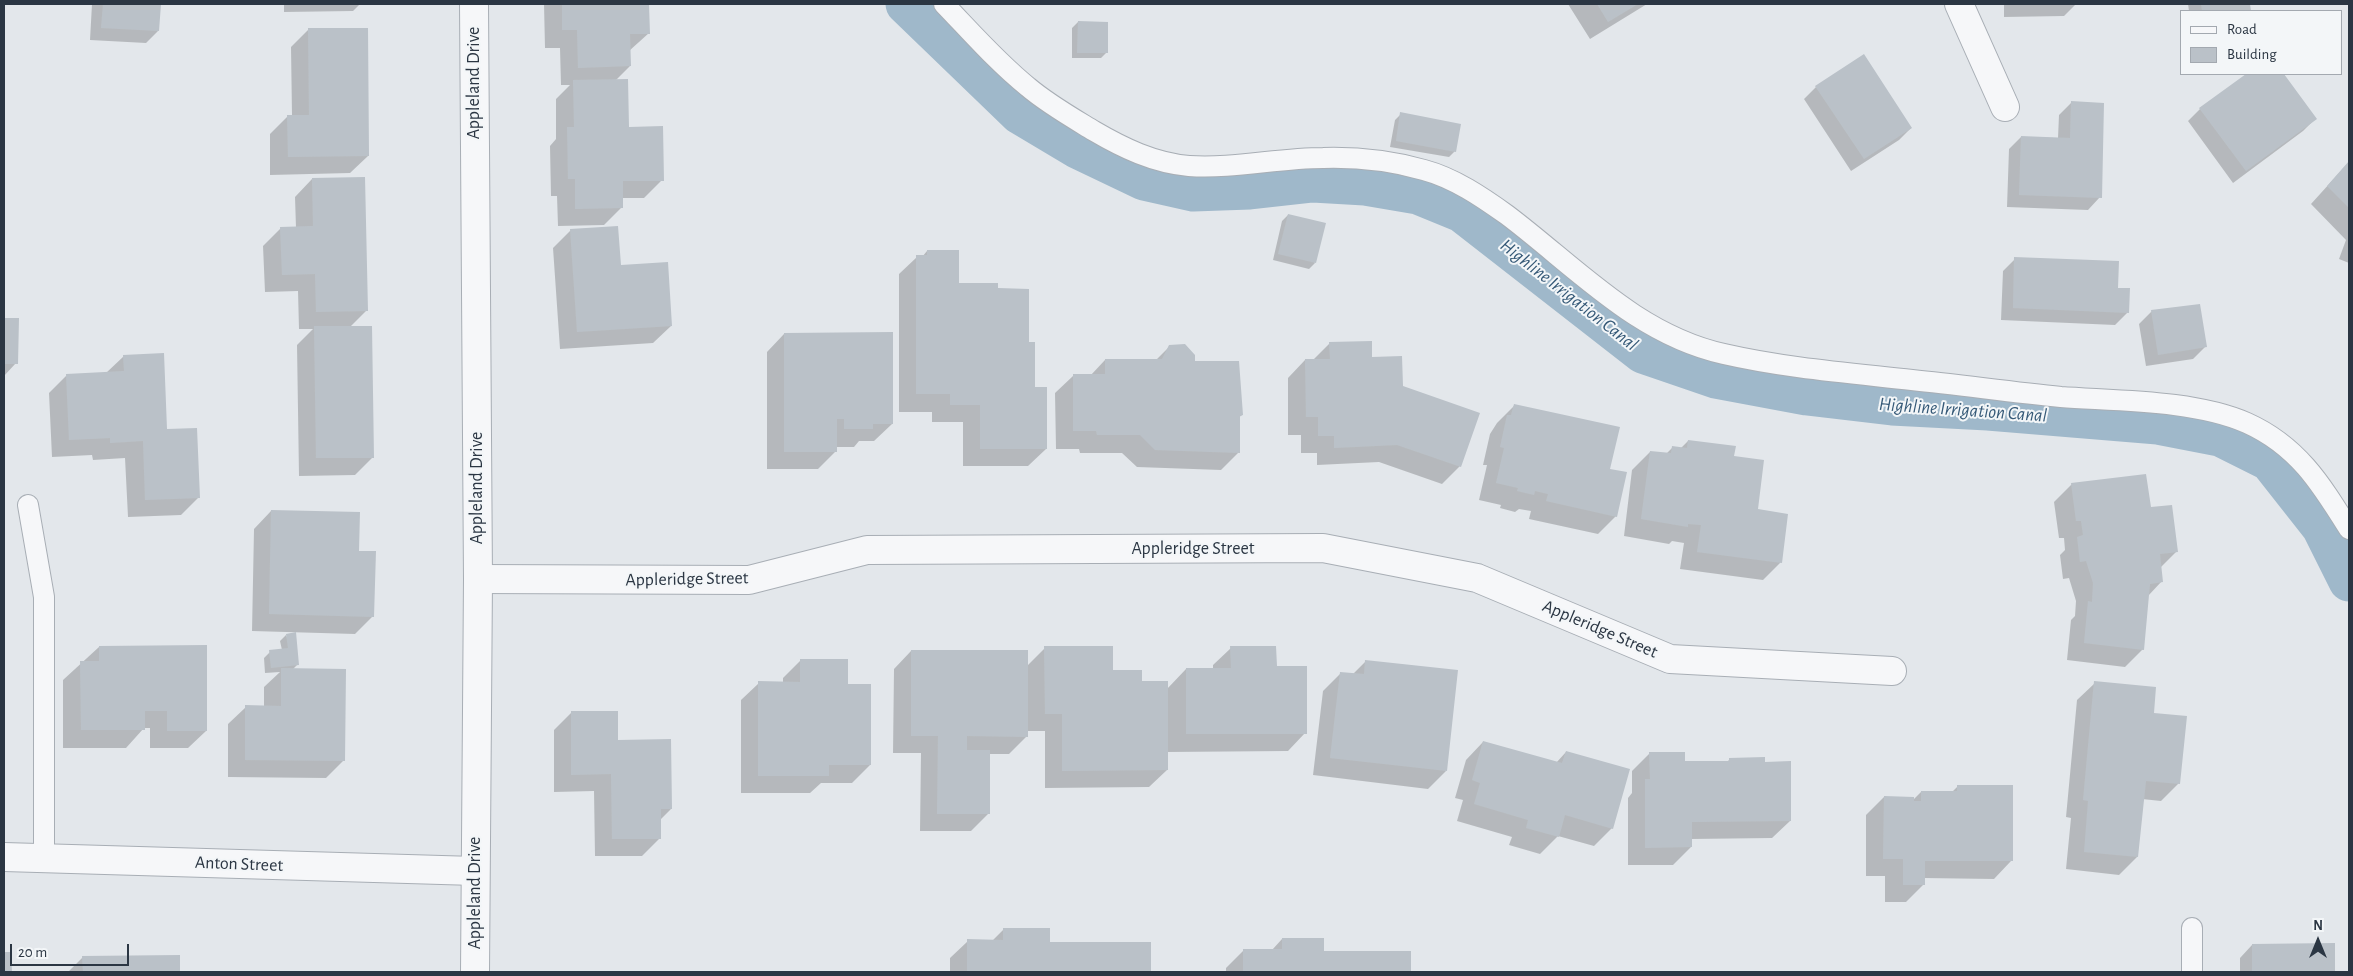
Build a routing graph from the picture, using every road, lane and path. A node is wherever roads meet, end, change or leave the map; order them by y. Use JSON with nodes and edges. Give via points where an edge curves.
{"nodes":[{"id":1,"x":474,"y":4,"type":"edge"},
{"id":2,"x":944,"y":4,"type":"edge"},
{"id":3,"x":1959,"y":4,"type":"edge"},
{"id":4,"x":2005,"y":106,"type":"dead end"},
{"id":5,"x":28,"y":506,"type":"dead end"},
{"id":6,"x":2349,"y":529,"type":"edge"},
{"id":7,"x":478,"y":579,"type":"junction"},
{"id":8,"x":1892,"y":671,"type":"dead end"},
{"id":9,"x":4,"y":857,"type":"edge"},
{"id":10,"x":44,"y":858,"type":"junction"},
{"id":11,"x":475,"y":871,"type":"junction"},
{"id":12,"x":2192,"y":928,"type":"dead end"},
{"id":13,"x":475,"y":972,"type":"edge"},
{"id":14,"x":2192,"y":972,"type":"edge"}],
"edges":[{"from":1,"to":7,"type":"street","name":"Appleland Drive"},
{"from":2,"to":6,"type":"lane","via":[[993,56],[1052,106],[1105,138],[1157,161],[1216,166],[1325,158],[1379,160],[1446,177],[1497,208],[1630,313],[1660,332],[1726,355],[1862,375],[2143,403],[2221,414],[2248,423],[2294,454],[2314,474]]},
{"from":3,"to":4,"type":"street"},
{"from":5,"to":10,"type":"lane","via":[[44,597]]},
{"from":7,"to":8,"type":"street","name":"Appleridge Street","via":[[749,580],[867,550],[1323,548],[1477,578],[1670,659]]},
{"from":7,"to":11,"type":"street","name":"Appleland Drive"},
{"from":9,"to":10,"type":"street","name":"Anton Street"},
{"from":10,"to":11,"type":"street","name":"Anton Street"},
{"from":11,"to":13,"type":"street","name":"Appleland Drive"},
{"from":12,"to":14,"type":"lane"}]}
